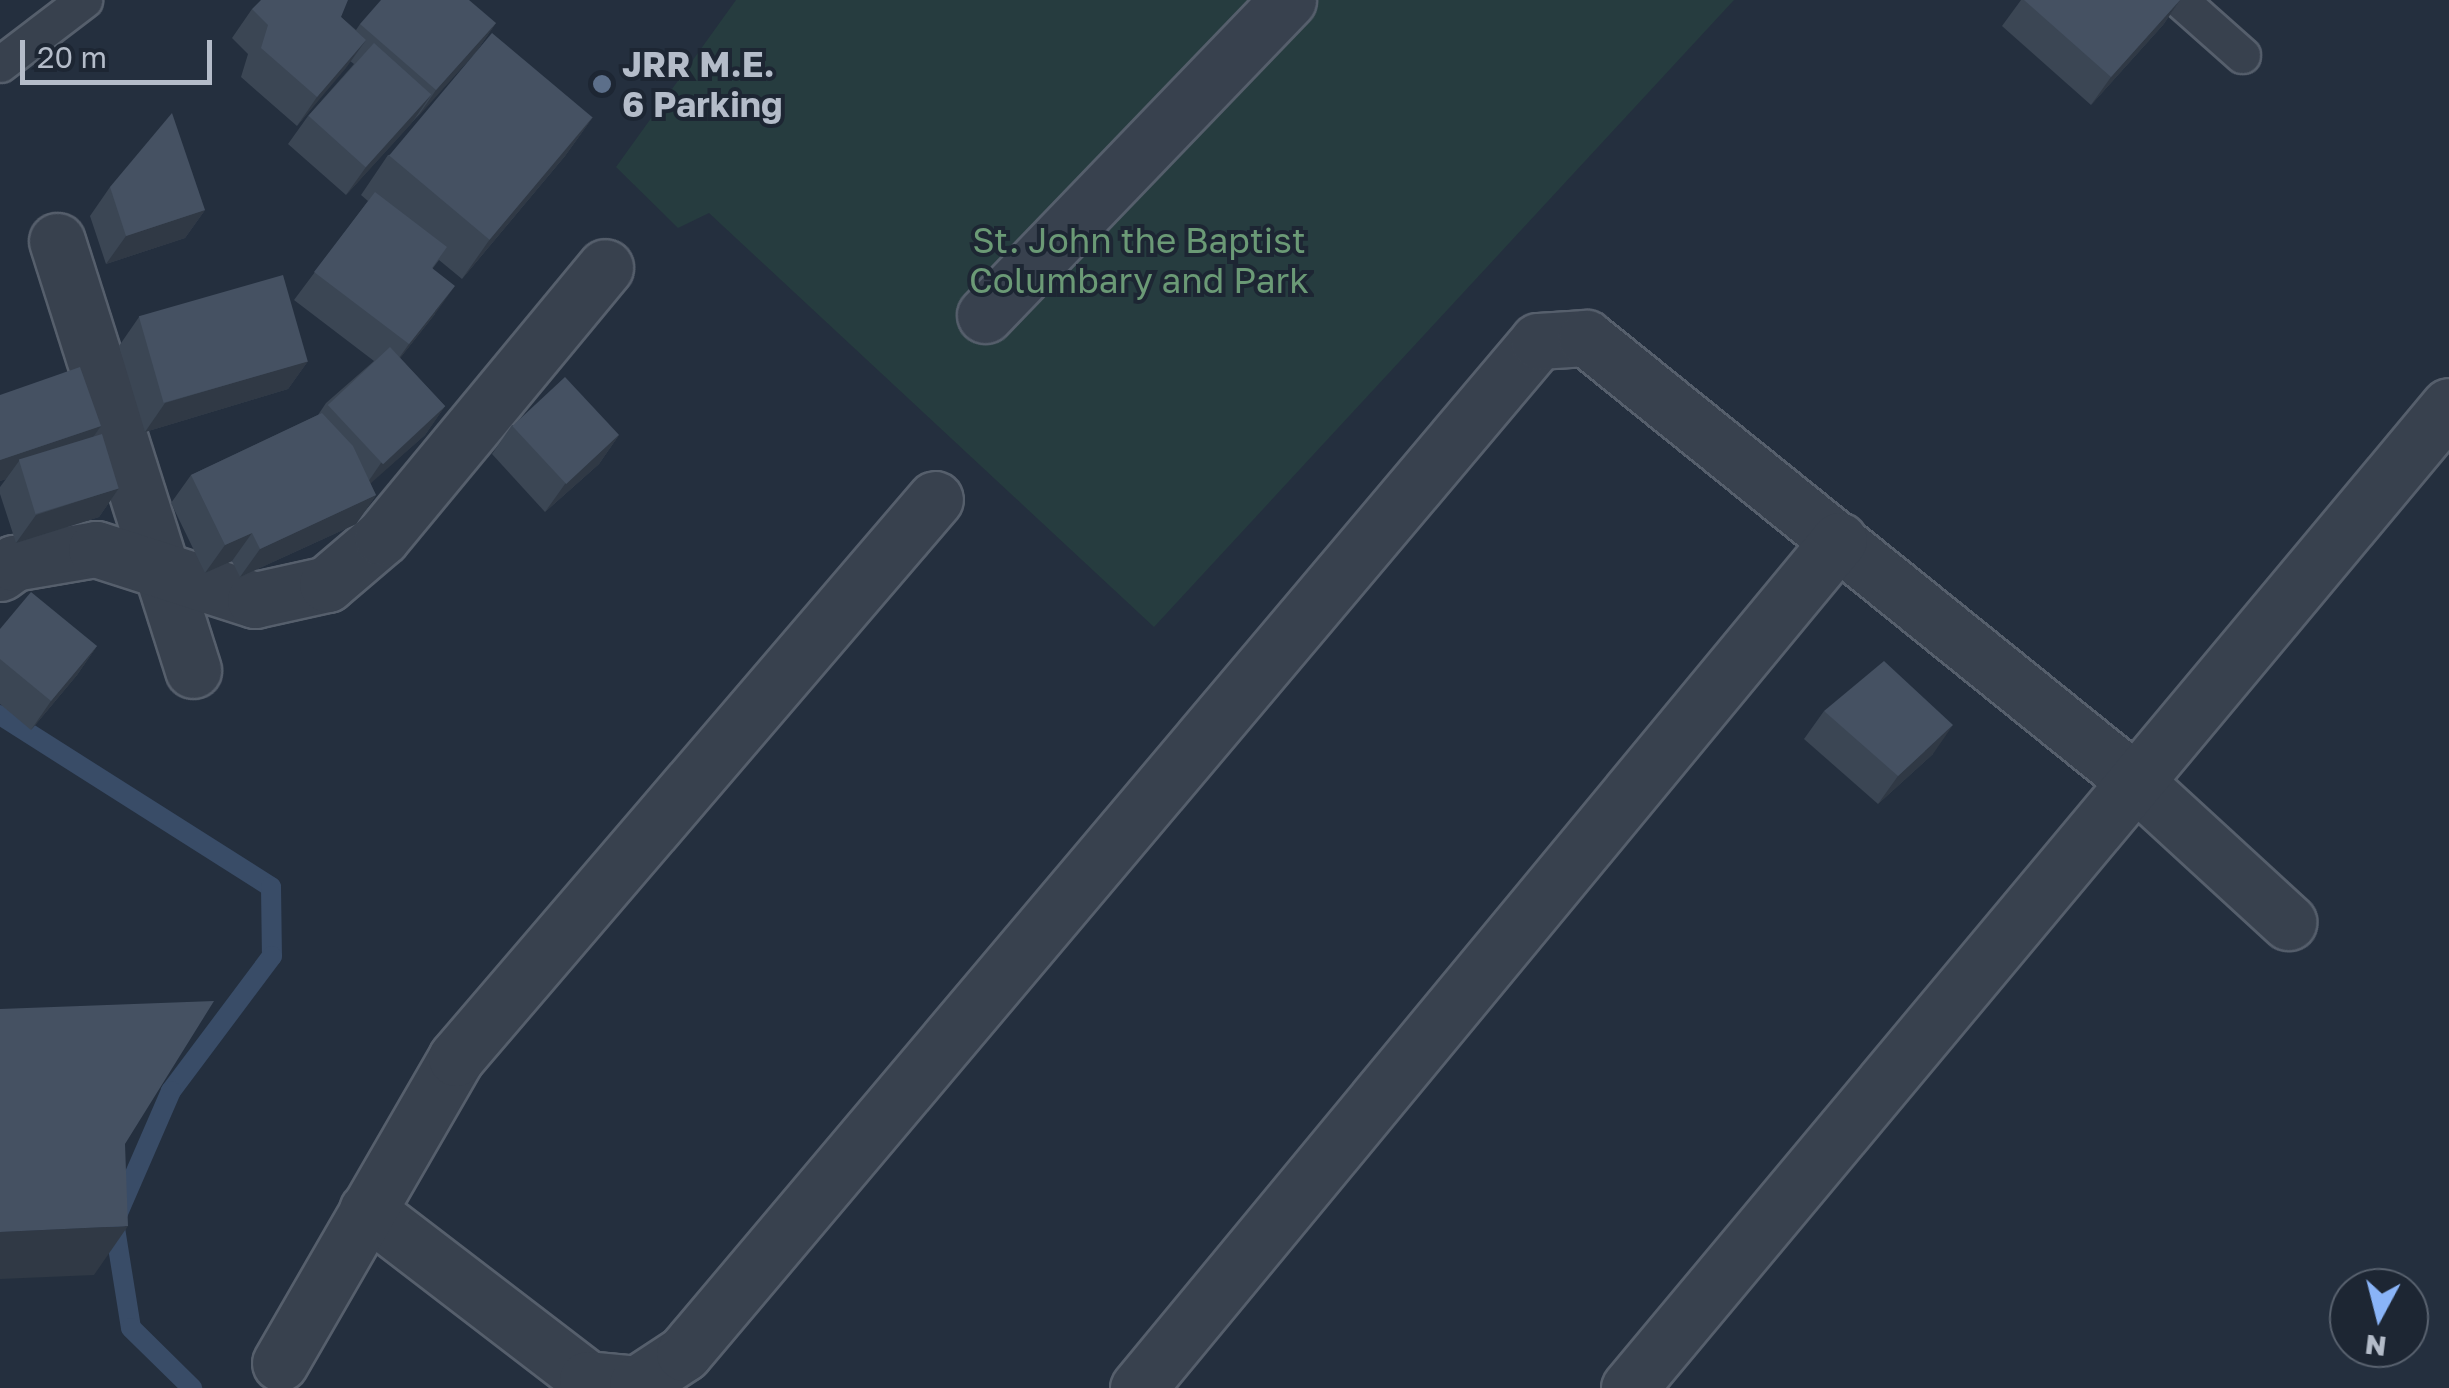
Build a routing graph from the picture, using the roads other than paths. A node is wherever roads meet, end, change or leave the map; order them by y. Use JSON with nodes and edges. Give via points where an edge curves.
{"nodes":[{"id":1,"x":84,"y":0,"type":"edge"},
{"id":2,"x":1288,"y":0,"type":"edge"},
{"id":3,"x":2180,"y":0,"type":"edge"},
{"id":4,"x":2242,"y":55,"type":"dead end"},
{"id":5,"x":0,"y":64,"type":"edge"},
{"id":6,"x":58,"y":241,"type":"dead end"},
{"id":7,"x":605,"y":267,"type":"dead end"},
{"id":8,"x":985,"y":315,"type":"dead end"},
{"id":9,"x":2449,"y":406,"type":"edge"},
{"id":10,"x":935,"y":499,"type":"dead end"},
{"id":11,"x":1839,"y":540,"type":"junction"},
{"id":12,"x":0,"y":573,"type":"edge"},
{"id":13,"x":160,"y":574,"type":"junction"},
{"id":14,"x":193,"y":670,"type":"dead end"},
{"id":15,"x":2136,"y":782,"type":"junction"},
{"id":16,"x":2288,"y":922,"type":"dead end"},
{"id":17,"x":367,"y":1210,"type":"junction"},
{"id":18,"x":280,"y":1362,"type":"dead end"},
{"id":19,"x":1138,"y":1388,"type":"edge"},
{"id":20,"x":1630,"y":1388,"type":"edge"}],
"edges":[{"from":1,"to":5,"type":"lane"},
{"from":2,"to":8,"type":"street"},
{"from":3,"to":4,"type":"lane"},
{"from":6,"to":13,"type":"street"},
{"from":7,"to":13,"type":"street","via":[[382,536],[326,584],[255,600]]},
{"from":9,"to":15,"type":"street"},
{"from":10,"to":17,"type":"street","via":[[456,1058]]},
{"from":11,"to":15,"type":"street"},
{"from":11,"to":17,"type":"street","via":[[1586,338],[1538,341],[684,1353],[637,1384],[587,1379]]},
{"from":11,"to":19,"type":"street"},
{"from":12,"to":13,"type":"street","via":[[14,562],[96,549]]},
{"from":13,"to":14,"type":"street"},
{"from":15,"to":16,"type":"street"},
{"from":15,"to":20,"type":"street"},
{"from":17,"to":18,"type":"street"}]}
